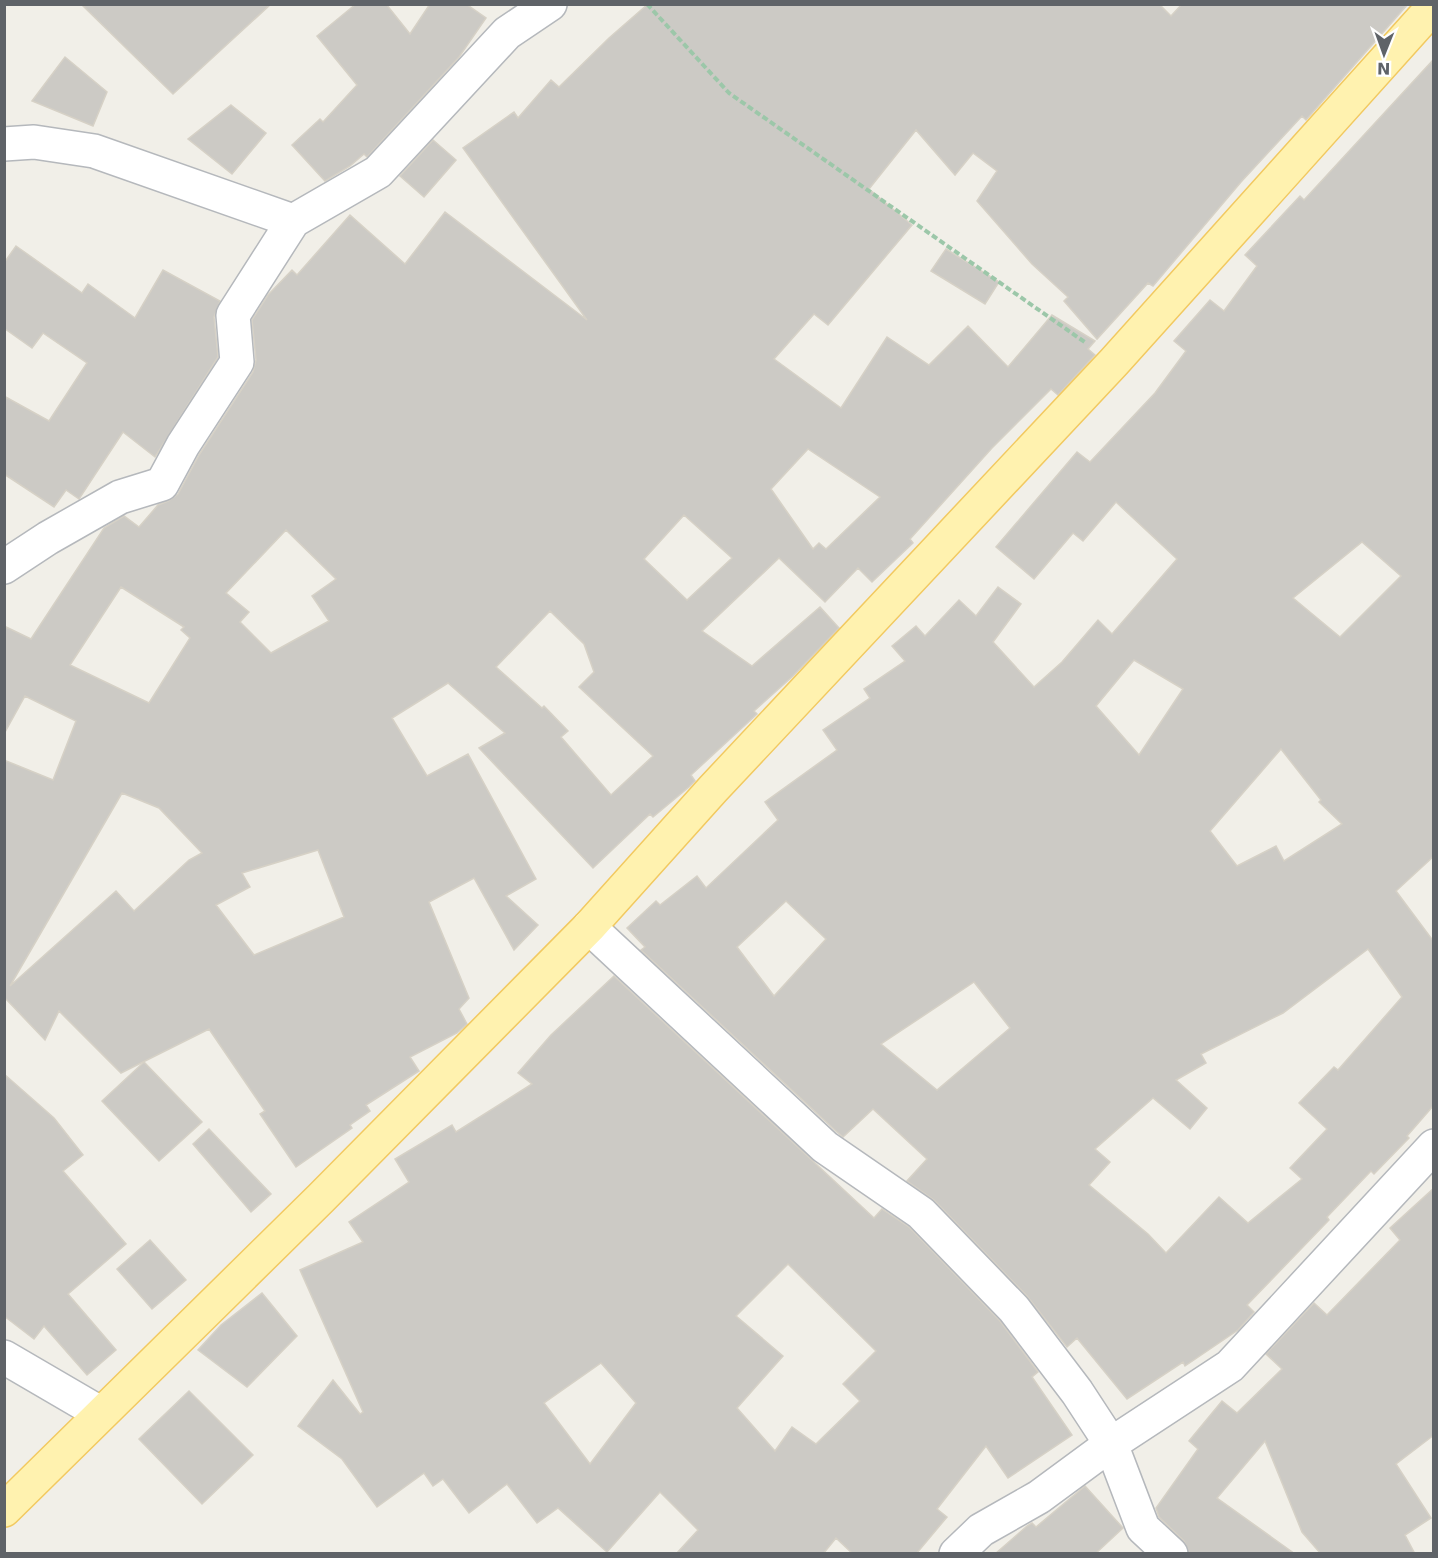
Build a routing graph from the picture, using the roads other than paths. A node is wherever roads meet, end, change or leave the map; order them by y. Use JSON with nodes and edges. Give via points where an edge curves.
{"nodes":[{"id":1,"x":550,"y":4,"type":"edge"},
{"id":2,"x":1434,"y":6,"type":"edge"},
{"id":3,"x":4,"y":144,"type":"edge"},
{"id":4,"x":293,"y":221,"type":"junction"},
{"id":5,"x":4,"y":567,"type":"edge"},
{"id":6,"x":589,"y":927,"type":"junction"},
{"id":7,"x":1434,"y":1146,"type":"edge"},
{"id":8,"x":4,"y":1357,"type":"edge"},
{"id":9,"x":100,"y":1413,"type":"junction"},
{"id":10,"x":1111,"y":1444,"type":"junction"},
{"id":11,"x":4,"y":1510,"type":"edge"},
{"id":12,"x":956,"y":1554,"type":"edge"},
{"id":13,"x":1171,"y":1554,"type":"edge"}],
"edges":[{"from":1,"to":4,"type":"street","via":[[507,33],[378,172]]},
{"from":2,"to":6,"type":"main road","via":[[1114,362],[713,789]]},
{"from":3,"to":4,"type":"street","via":[[34,142],[94,151]]},
{"from":4,"to":5,"type":"street","via":[[233,315],[237,362],[162,484],[120,497]]},
{"from":6,"to":9,"type":"main road","via":[[321,1198]]},
{"from":6,"to":10,"type":"street","via":[[825,1147],[921,1214],[1014,1309]]},
{"from":7,"to":10,"type":"street","via":[[1230,1366]]},
{"from":8,"to":9,"type":"street"},
{"from":9,"to":11,"type":"main road"},
{"from":10,"to":12,"type":"street","via":[[1039,1497],[981,1530]]},
{"from":10,"to":13,"type":"street","via":[[1143,1528]]}]}
